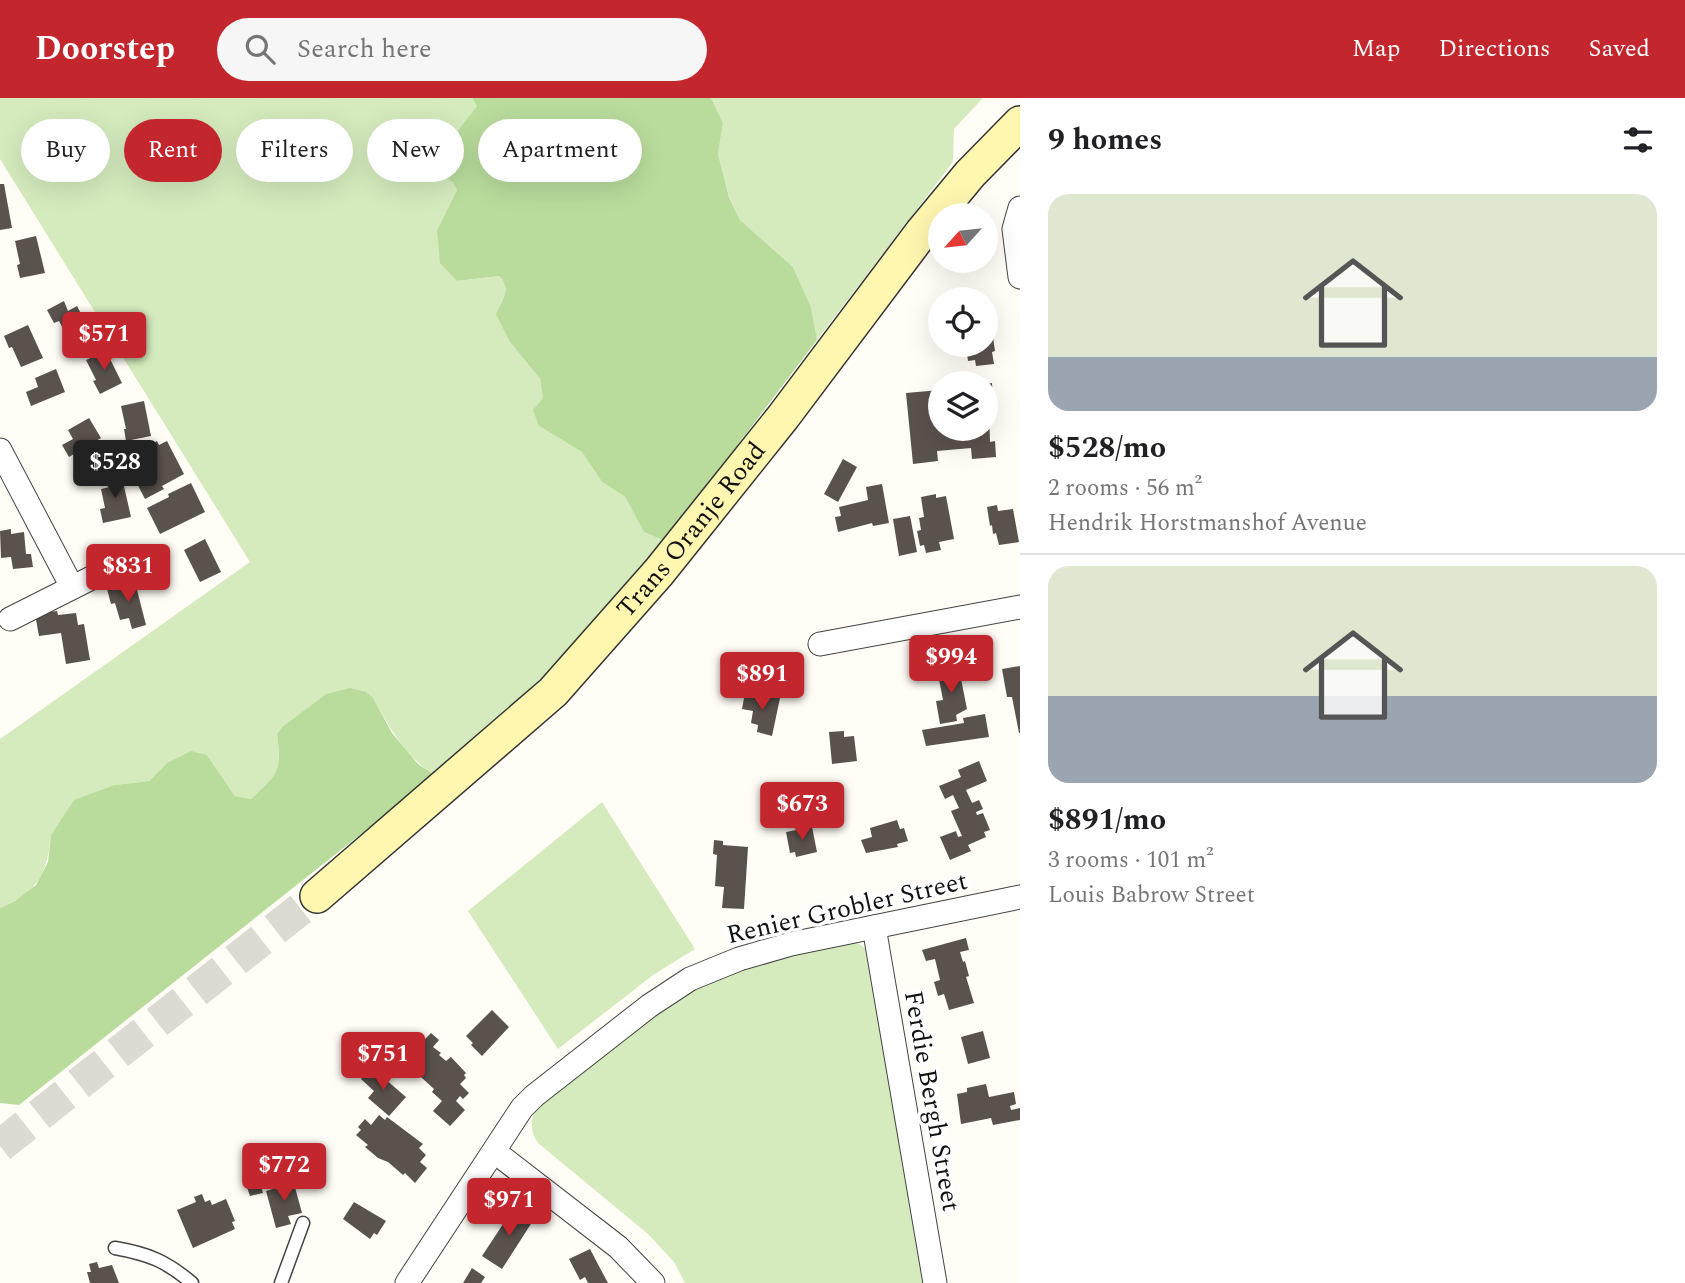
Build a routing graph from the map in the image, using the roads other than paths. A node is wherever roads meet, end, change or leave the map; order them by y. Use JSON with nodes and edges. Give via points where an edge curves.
{"nodes":[{"id":1,"x":1020,"y":123,"type":"edge"},
{"id":2,"x":1020,"y":208,"type":"edge"},
{"id":3,"x":1020,"y":277,"type":"edge"},
{"id":4,"x":0,"y":450,"type":"edge"},
{"id":5,"x":131,"y":558,"type":"dead end"},
{"id":6,"x":72,"y":587,"type":"junction"},
{"id":7,"x":1020,"y":607,"type":"edge"},
{"id":8,"x":10,"y":619,"type":"dead end"},
{"id":9,"x":820,"y":644,"type":"dead end"},
{"id":10,"x":317,"y":896,"type":"tunnel mouth"},
{"id":11,"x":1020,"y":897,"type":"edge"},
{"id":12,"x":874,"y":927,"type":"junction"},
{"id":13,"x":495,"y":1152,"type":"junction"},
{"id":14,"x":303,"y":1223,"type":"dead end"},
{"id":15,"x":115,"y":1248,"type":"dead end"},
{"id":16,"x":192,"y":1283,"type":"edge"},
{"id":17,"x":281,"y":1283,"type":"edge"},
{"id":18,"x":407,"y":1283,"type":"edge"},
{"id":19,"x":653,"y":1283,"type":"edge"},
{"id":20,"x":935,"y":1283,"type":"edge"}],
"edges":[{"from":1,"to":10,"type":"main road","name":"Trans Oranje Road","via":[[922,232],[659,572],[553,692]]},
{"from":2,"to":3,"type":"street","via":[[1014,229]]},
{"from":4,"to":6,"type":"street"},
{"from":5,"to":6,"type":"street"},
{"from":6,"to":8,"type":"street"},
{"from":7,"to":9,"type":"street"},
{"from":11,"to":12,"type":"street","name":"Renier Grobler Street"},
{"from":12,"to":13,"type":"street","name":"Renier Grobler Street","via":[[791,944],[690,979],[534,1096]]},
{"from":12,"to":20,"type":"street","name":"Ferdie Bergh Street"},
{"from":13,"to":18,"type":"street","name":"Renier Grobler Street"},
{"from":13,"to":19,"type":"street","via":[[618,1247]]},
{"from":14,"to":17,"type":"lane"},
{"from":15,"to":16,"type":"lane","via":[[160,1259]]}]}
